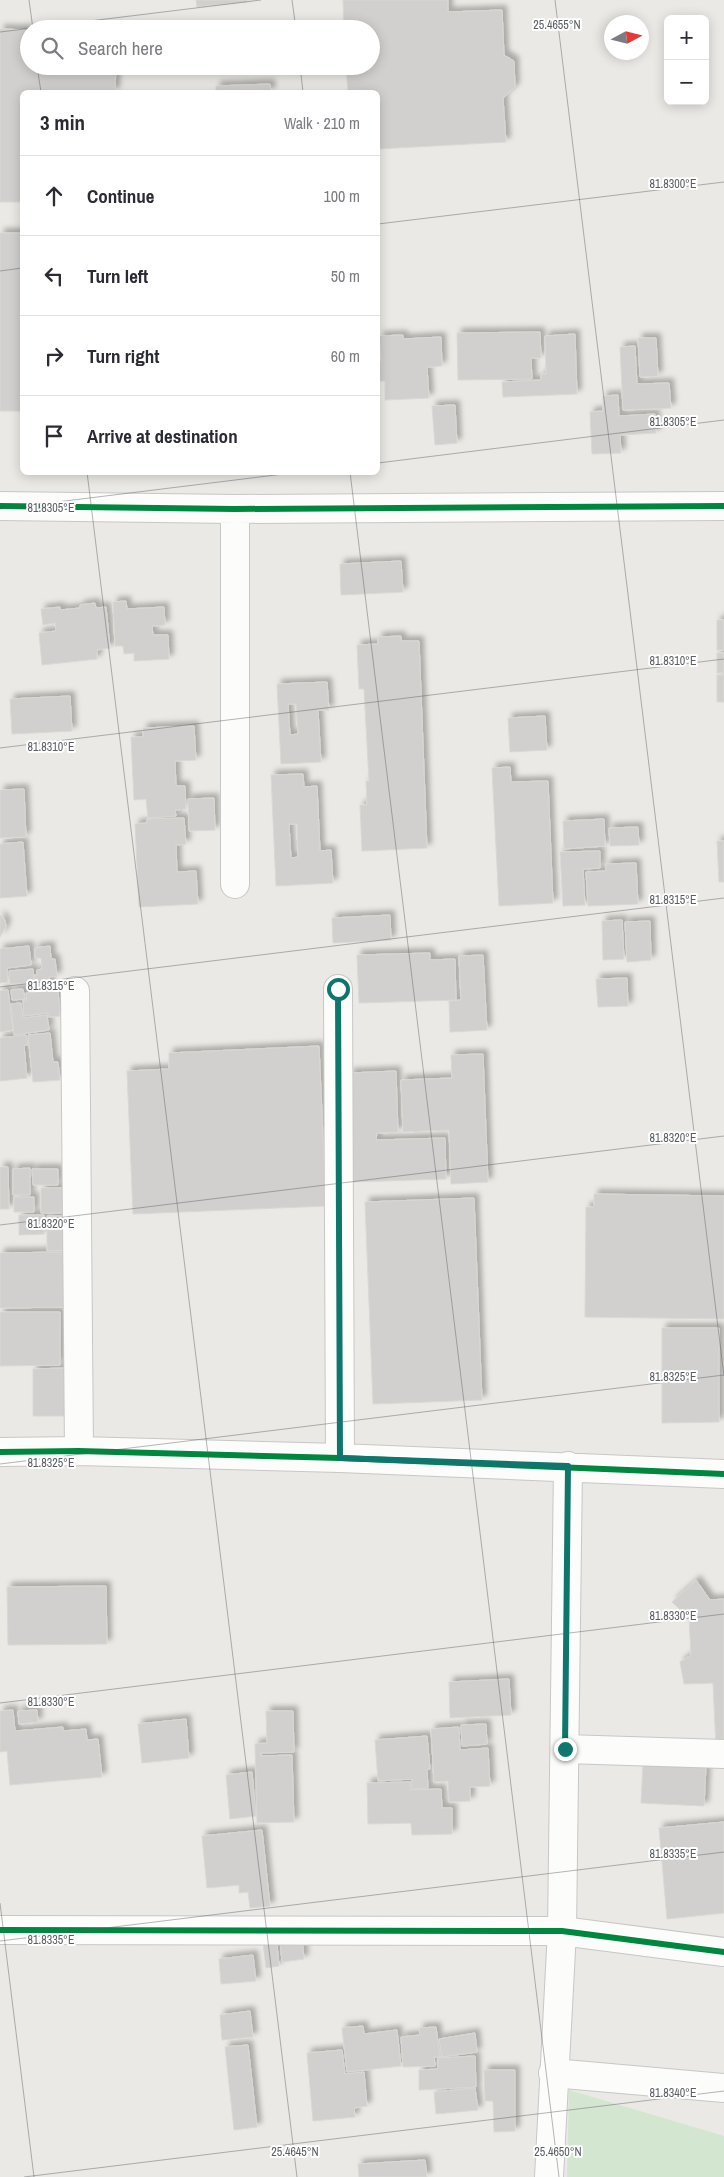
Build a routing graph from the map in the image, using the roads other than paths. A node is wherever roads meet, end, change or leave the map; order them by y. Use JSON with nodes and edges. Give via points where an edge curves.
{"nodes":[{"id":1,"x":0,"y":506,"type":"edge"},
{"id":2,"x":724,"y":506,"type":"edge"},
{"id":3,"x":235,"y":509,"type":"junction"},
{"id":4,"x":234,"y":884,"type":"dead end"},
{"id":5,"x":338,"y":989,"type":"dead end"},
{"id":6,"x":75,"y":991,"type":"dead end"},
{"id":7,"x":79,"y":1451,"type":"junction"},
{"id":8,"x":0,"y":1452,"type":"edge"},
{"id":9,"x":340,"y":1458,"type":"junction"},
{"id":10,"x":568,"y":1466,"type":"junction"},
{"id":11,"x":724,"y":1474,"type":"edge"},
{"id":12,"x":565,"y":1749,"type":"junction"},
{"id":13,"x":724,"y":1754,"type":"edge"},
{"id":14,"x":0,"y":1930,"type":"edge"},
{"id":15,"x":562,"y":1931,"type":"junction"},
{"id":16,"x":724,"y":1952,"type":"edge"},
{"id":17,"x":553,"y":2073,"type":"junction"},
{"id":18,"x":724,"y":2088,"type":"edge"},
{"id":19,"x":549,"y":2177,"type":"edge"}],
"edges":[{"from":1,"to":3,"type":"street"},
{"from":2,"to":3,"type":"street"},
{"from":3,"to":4,"type":"street"},
{"from":5,"to":9,"type":"street"},
{"from":6,"to":7,"type":"street"},
{"from":7,"to":8,"type":"street"},
{"from":7,"to":9,"type":"street"},
{"from":9,"to":10,"type":"street"},
{"from":10,"to":11,"type":"street"},
{"from":10,"to":12,"type":"street"},
{"from":12,"to":13,"type":"street"},
{"from":12,"to":15,"type":"street"},
{"from":14,"to":15,"type":"street"},
{"from":15,"to":16,"type":"street"},
{"from":15,"to":17,"type":"street"},
{"from":17,"to":18,"type":"street"},
{"from":17,"to":19,"type":"street"}]}
